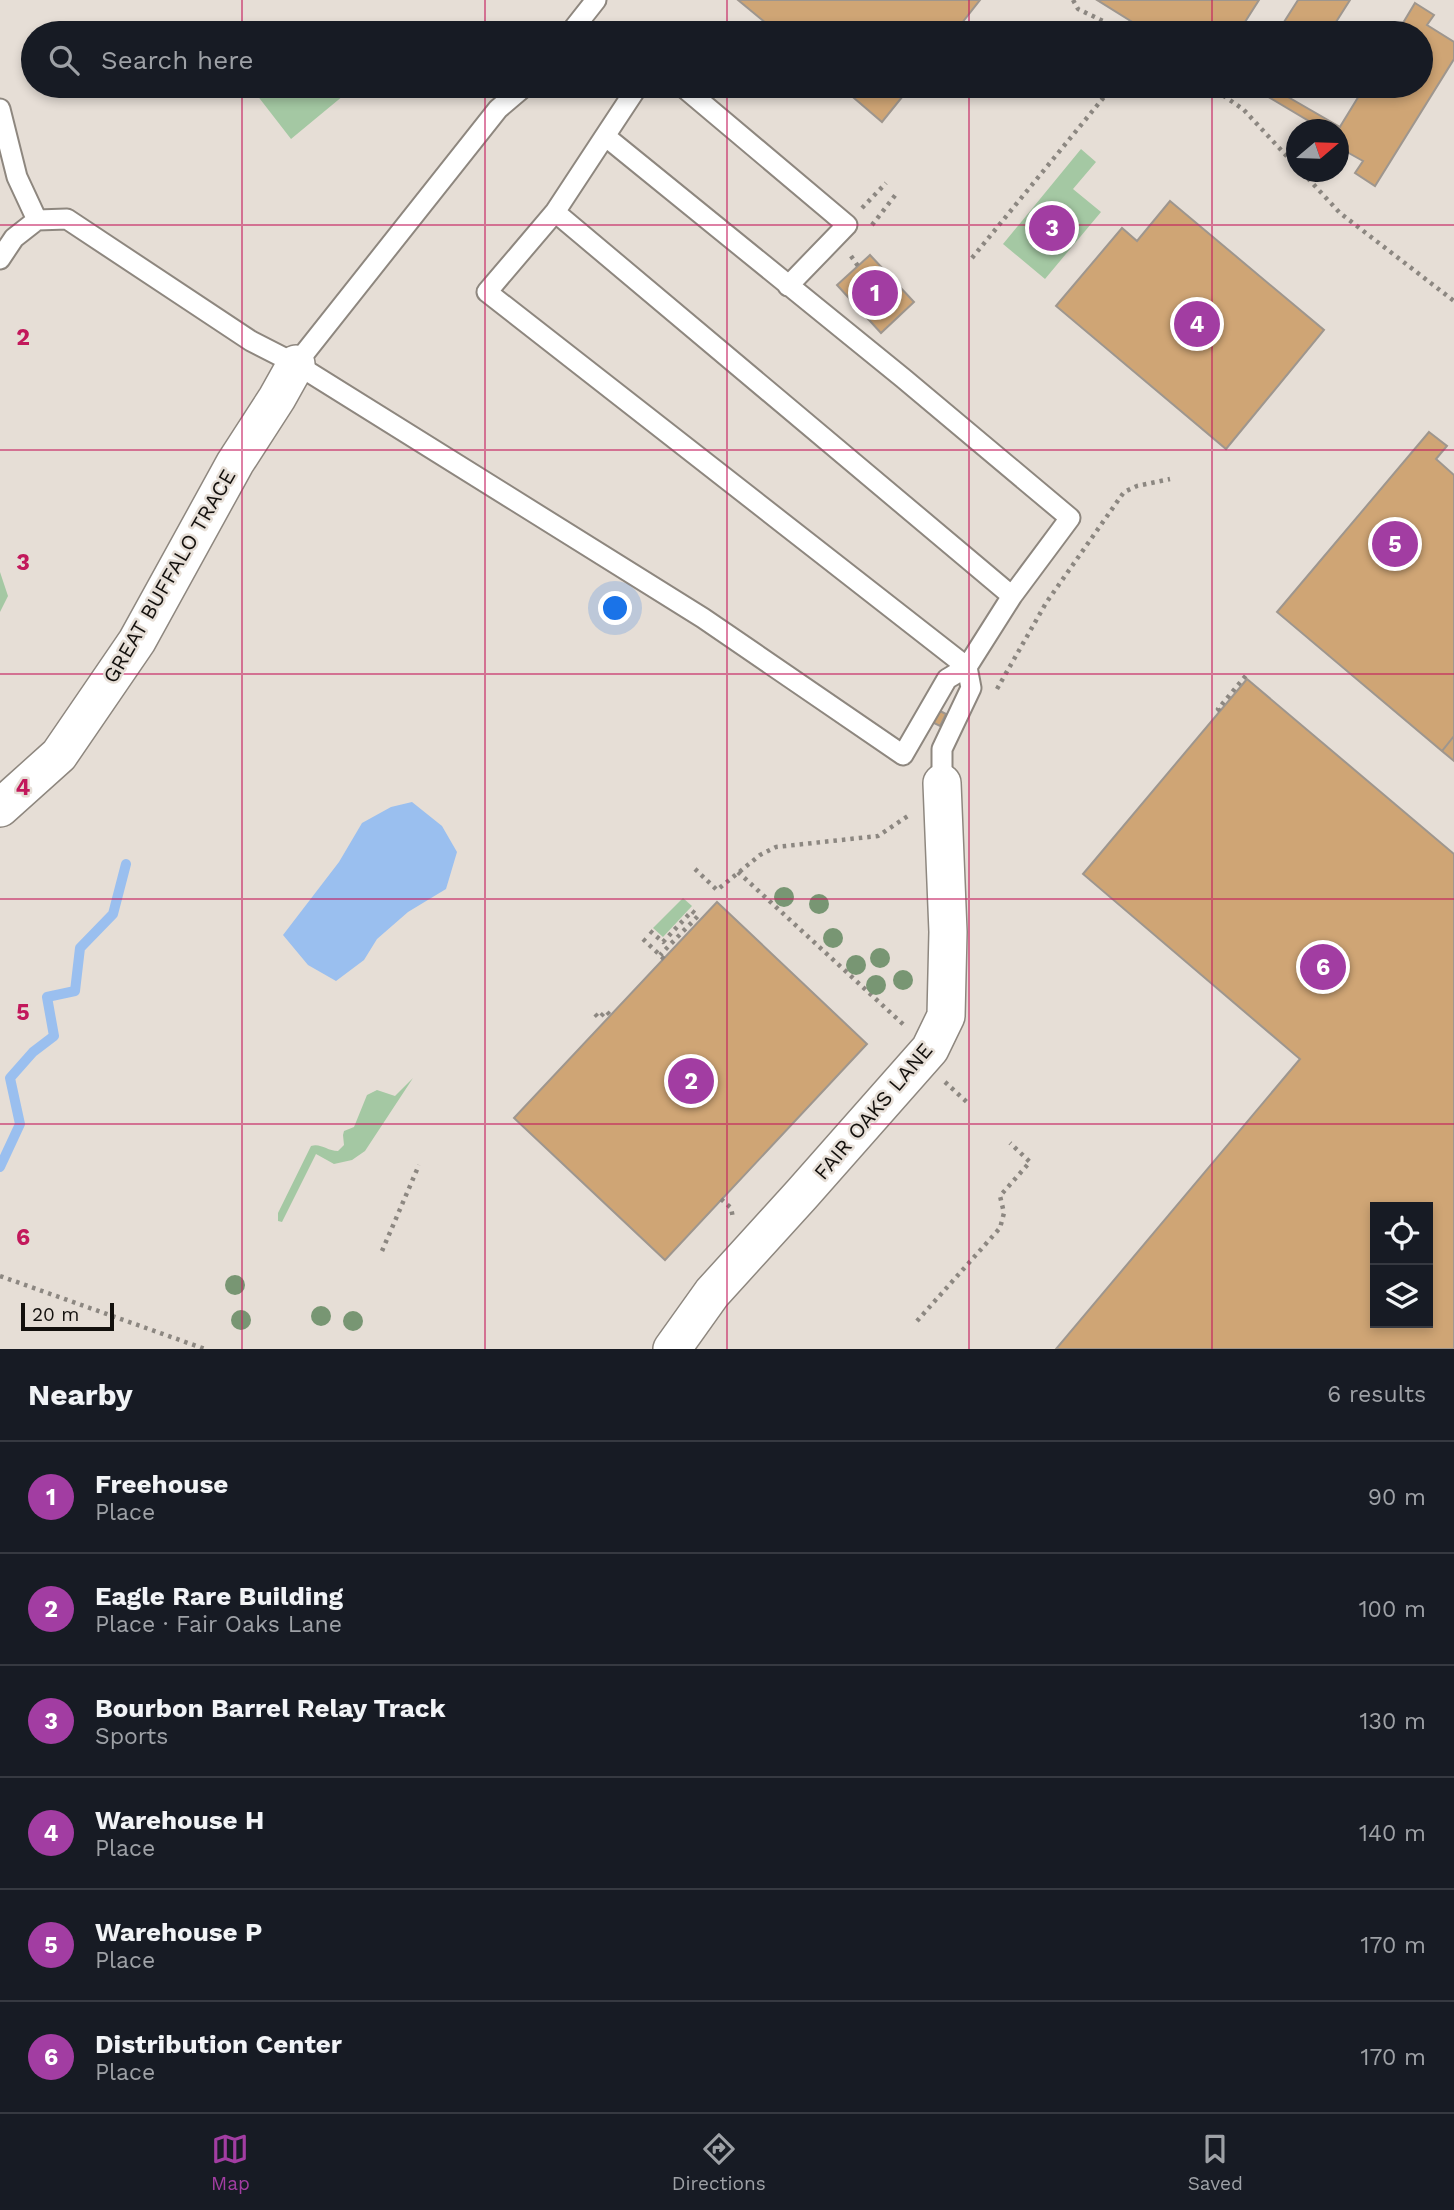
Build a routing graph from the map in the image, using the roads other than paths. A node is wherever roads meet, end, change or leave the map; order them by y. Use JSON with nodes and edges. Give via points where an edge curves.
{"nodes":[{"id":1,"x":596,"y":0,"type":"edge"},
{"id":2,"x":579,"y":21,"type":"edge"},
{"id":3,"x":511,"y":98,"type":"edge"},
{"id":4,"x":630,"y":98,"type":"edge"},
{"id":5,"x":696,"y":98,"type":"edge"},
{"id":6,"x":0,"y":109,"type":"edge"},
{"id":7,"x":606,"y":136,"type":"junction"},
{"id":8,"x":555,"y":212,"type":"junction"},
{"id":9,"x":37,"y":220,"type":"junction"},
{"id":10,"x":0,"y":259,"type":"edge"},
{"id":11,"x":788,"y":286,"type":"junction"},
{"id":12,"x":296,"y":364,"type":"junction"},
{"id":13,"x":1012,"y":596,"type":"junction"},
{"id":14,"x":967,"y":667,"type":"junction"},
{"id":15,"x":942,"y":783,"type":"joint"},
{"id":16,"x":0,"y":808,"type":"edge"},
{"id":17,"x":681,"y":1336,"type":"edge"}],
"edges":[{"from":1,"to":2,"type":"lane"},
{"from":3,"to":12,"type":"lane"},
{"from":4,"to":7,"type":"lane"},
{"from":5,"to":11,"type":"lane","via":[[847,225]]},
{"from":6,"to":9,"type":"lane","via":[[17,177]]},
{"from":7,"to":8,"type":"lane"},
{"from":7,"to":11,"type":"lane"},
{"from":8,"to":13,"type":"lane"},
{"from":8,"to":14,"type":"lane","via":[[487,292]]},
{"from":9,"to":10,"type":"lane","via":[[14,238]]},
{"from":9,"to":12,"type":"lane","via":[[67,219],[240,334]]},
{"from":11,"to":13,"type":"lane","via":[[1070,518]]},
{"from":12,"to":14,"type":"lane","via":[[704,618],[904,755],[947,679]]},
{"from":12,"to":16,"type":"street","name":"GREAT BUFFALO TRACE","via":[[235,463],[137,641],[59,755]]},
{"from":13,"to":14,"type":"lane"},
{"from":14,"to":15,"type":"lane","via":[[971,688],[942,749]]},
{"from":15,"to":17,"type":"street","name":"FAIR OAKS LANE","via":[[946,1016],[933,1062],[802,1194],[712,1293]]}]}
